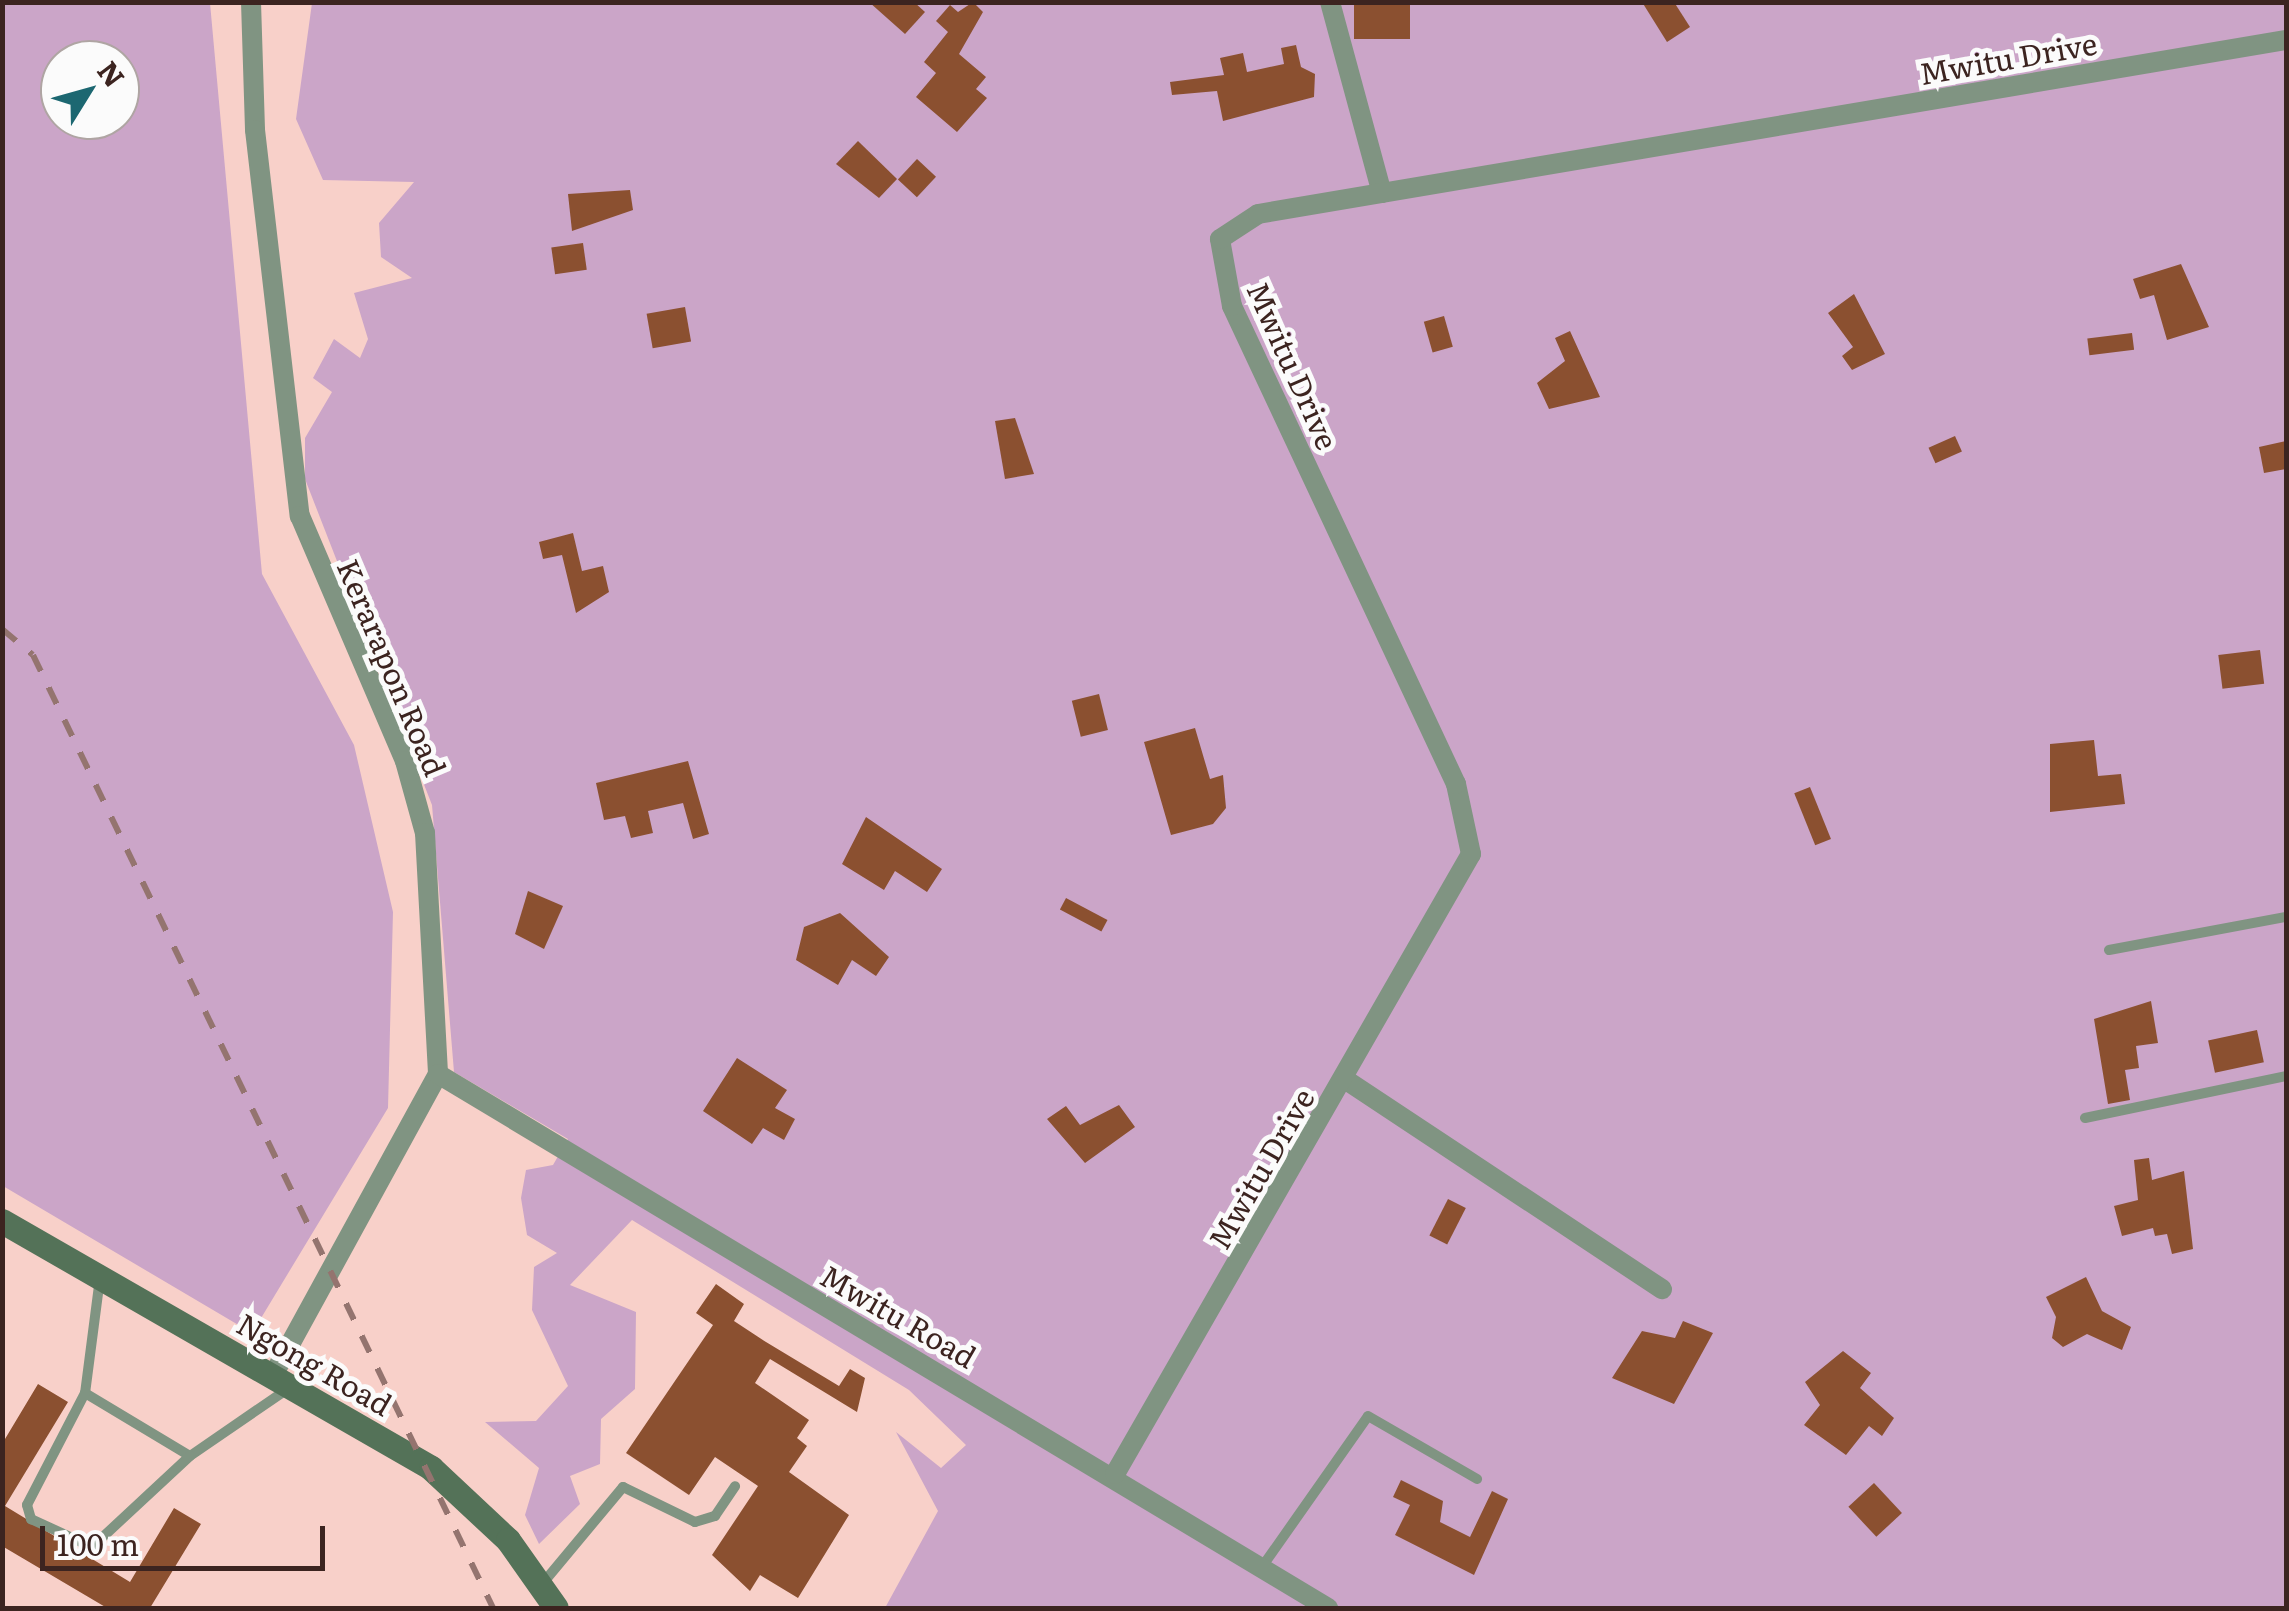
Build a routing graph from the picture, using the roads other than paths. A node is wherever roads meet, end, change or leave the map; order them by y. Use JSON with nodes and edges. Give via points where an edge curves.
{"nodes":[{"id":1,"x":251,"y":2,"type":"edge"},
{"id":2,"x":1330,"y":2,"type":"edge"},
{"id":3,"x":2286,"y":40,"type":"edge"},
{"id":4,"x":1382,"y":193,"type":"junction"},
{"id":5,"x":2286,"y":918,"type":"edge"},
{"id":6,"x":2108,"y":950,"type":"dead end"},
{"id":7,"x":438,"y":1074,"type":"junction"},
{"id":8,"x":2286,"y":1076,"type":"edge"},
{"id":9,"x":1346,"y":1080,"type":"junction"},
{"id":10,"x":2085,"y":1118,"type":"dead end"},
{"id":11,"x":2,"y":1221,"type":"edge"},
{"id":12,"x":100,"y":1277,"type":"junction"},
{"id":13,"x":1662,"y":1289,"type":"dead end"},
{"id":14,"x":282,"y":1381,"type":"junction"},
{"id":15,"x":85,"y":1393,"type":"junction"},
{"id":16,"x":190,"y":1456,"type":"junction"},
{"id":17,"x":1115,"y":1474,"type":"junction"},
{"id":18,"x":1477,"y":1479,"type":"dead end"},
{"id":19,"x":735,"y":1486,"type":"dead end"},
{"id":20,"x":1262,"y":1566,"type":"junction"},
{"id":21,"x":542,"y":1583,"type":"junction"},
{"id":22,"x":556,"y":1608,"type":"edge"},
{"id":23,"x":1328,"y":1608,"type":"edge"}],
"edges":[{"from":1,"to":7,"type":"street","name":"Kerarapon Road","via":[[255,130],[300,516],[405,761],[426,833]]},
{"from":2,"to":4,"type":"street"},
{"from":3,"to":4,"type":"street","name":"Mwitu Drive"},
{"from":4,"to":9,"type":"street","name":"Mwitu Drive","via":[[1258,214],[1220,239],[1232,306],[1470,822],[1461,882]]},
{"from":5,"to":6,"type":"lane"},
{"from":7,"to":14,"type":"street"},
{"from":7,"to":17,"type":"street","name":"Mwitu Road"},
{"from":8,"to":10,"type":"lane"},
{"from":9,"to":13,"type":"street"},
{"from":9,"to":17,"type":"street","name":"Mwitu Drive"},
{"from":11,"to":12,"type":"main road","name":"Ngong Road"},
{"from":12,"to":14,"type":"main road","name":"Ngong Road"},
{"from":12,"to":15,"type":"lane"},
{"from":14,"to":16,"type":"lane"},
{"from":14,"to":21,"type":"main road","name":"Ngong Road","via":[[431,1468]]},
{"from":15,"to":16,"type":"lane"},
{"from":15,"to":16,"type":"lane","via":[[26,1504],[31,1519],[92,1547]]},
{"from":17,"to":20,"type":"street","name":"Mwitu Road"},
{"from":18,"to":20,"type":"lane","via":[[1368,1416]]},
{"from":19,"to":21,"type":"lane","via":[[716,1516],[695,1522],[624,1488]]},
{"from":20,"to":23,"type":"street","name":"Mwitu Road"},
{"from":21,"to":22,"type":"main road","name":"Ngong Road"}]}
